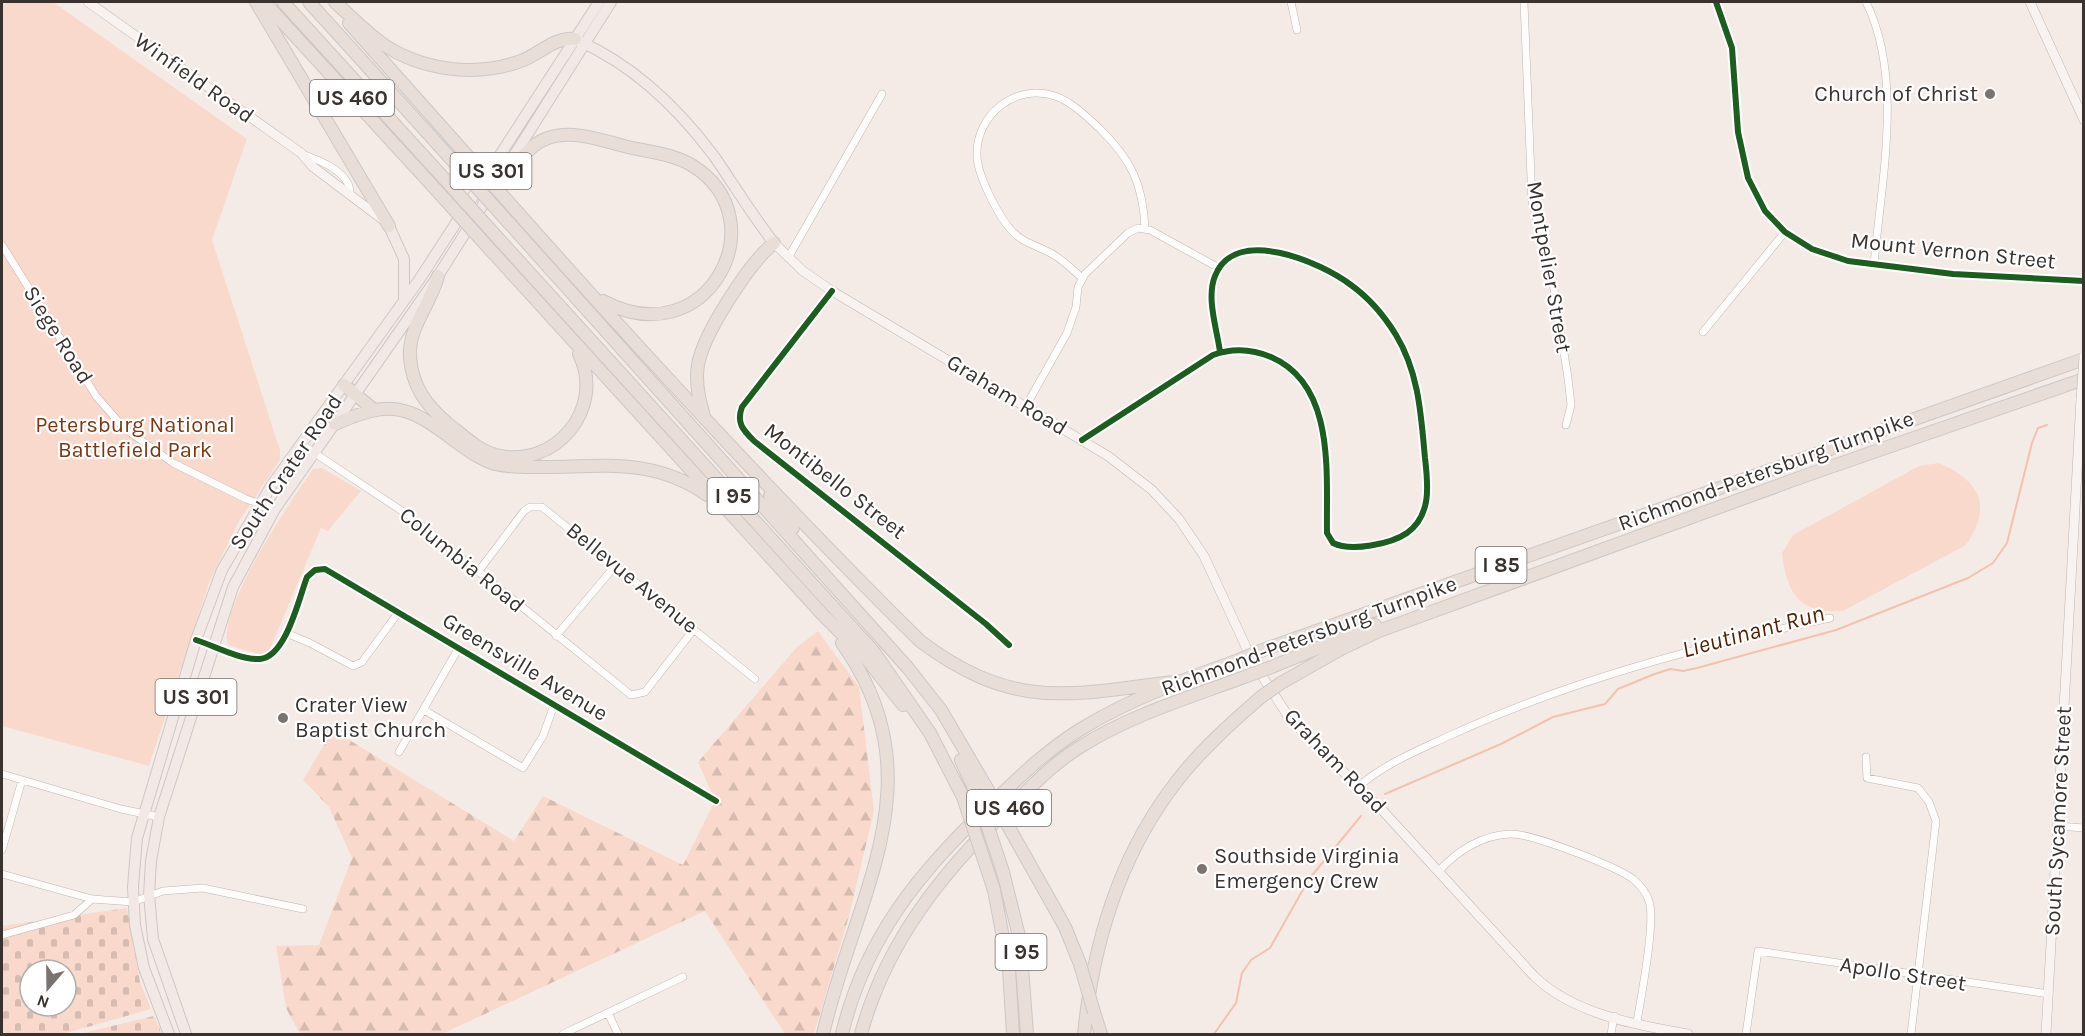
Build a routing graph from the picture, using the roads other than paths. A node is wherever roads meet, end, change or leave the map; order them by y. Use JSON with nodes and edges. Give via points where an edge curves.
{"nodes":[{"id":1,"x":88,"y":2,"type":"edge"},
{"id":2,"x":256,"y":2,"type":"edge"},
{"id":3,"x":264,"y":2,"type":"edge"},
{"id":4,"x":283,"y":2,"type":"edge"},
{"id":5,"x":309,"y":2,"type":"edge"},
{"id":6,"x":329,"y":2,"type":"edge"},
{"id":7,"x":335,"y":2,"type":"edge"},
{"id":8,"x":599,"y":2,"type":"edge"},
{"id":9,"x":612,"y":2,"type":"edge"},
{"id":10,"x":1291,"y":2,"type":"edge"},
{"id":11,"x":1524,"y":2,"type":"edge"},
{"id":12,"x":1716,"y":2,"type":"edge"},
{"id":13,"x":1866,"y":2,"type":"edge"},
{"id":14,"x":2030,"y":2,"type":"edge"},
{"id":15,"x":1297,"y":30,"type":"dead end"},
{"id":16,"x":581,"y":42,"type":"junction"},
{"id":17,"x":882,"y":94,"type":"dead end"},
{"id":18,"x":2082,"y":115,"type":"edge"},
{"id":19,"x":500,"y":177,"type":"junction"},
{"id":20,"x":389,"y":226,"type":"junction"},
{"id":21,"x":1145,"y":228,"type":"junction"},
{"id":22,"x":1785,"y":232,"type":"junction"},
{"id":23,"x":774,"y":243,"type":"junction"},
{"id":24,"x":2,"y":245,"type":"edge"},
{"id":25,"x":788,"y":258,"type":"junction"},
{"id":26,"x":1874,"y":265,"type":"junction"},
{"id":27,"x":1219,"y":268,"type":"junction"},
{"id":28,"x":438,"y":276,"type":"junction"},
{"id":29,"x":1082,"y":278,"type":"junction"},
{"id":30,"x":2084,"y":281,"type":"edge"},
{"id":31,"x":832,"y":291,"type":"junction"},
{"id":32,"x":592,"y":296,"type":"junction"},
{"id":33,"x":404,"y":301,"type":"junction"},
{"id":34,"x":1703,"y":332,"type":"dead end"},
{"id":35,"x":569,"y":338,"type":"junction"},
{"id":36,"x":1220,"y":352,"type":"junction"},
{"id":37,"x":2084,"y":357,"type":"edge"},
{"id":38,"x":2084,"y":379,"type":"edge"},
{"id":39,"x":344,"y":385,"type":"junction"},
{"id":40,"x":357,"y":394,"type":"junction"},
{"id":41,"x":1026,"y":406,"type":"junction"},
{"id":42,"x":374,"y":410,"type":"junction"},
{"id":43,"x":704,"y":417,"type":"junction"},
{"id":44,"x":335,"y":424,"type":"junction"},
{"id":45,"x":1566,"y":424,"type":"dead end"},
{"id":46,"x":1082,"y":440,"type":"junction"},
{"id":47,"x":301,"y":444,"type":"junction"},
{"id":48,"x":315,"y":453,"type":"junction"},
{"id":49,"x":744,"y":459,"type":"junction"},
{"id":50,"x":260,"y":503,"type":"junction"},
{"id":51,"x":723,"y":506,"type":"junction"},
{"id":52,"x":275,"y":509,"type":"junction"},
{"id":53,"x":615,"y":566,"type":"junction"},
{"id":54,"x":478,"y":572,"type":"junction"},
{"id":55,"x":845,"y":596,"type":"junction"},
{"id":56,"x":398,"y":613,"type":"junction"},
{"id":57,"x":823,"y":615,"type":"junction"},
{"id":58,"x":1417,"y":617,"type":"junction"},
{"id":59,"x":1830,"y":618,"type":"dead end"},
{"id":60,"x":694,"y":629,"type":"junction"},
{"id":61,"x":286,"y":633,"type":"junction"},
{"id":62,"x":556,"y":636,"type":"junction"},
{"id":63,"x":196,"y":640,"type":"junction"},
{"id":64,"x":212,"y":645,"type":"junction"},
{"id":65,"x":1009,"y":645,"type":"dead end"},
{"id":66,"x":458,"y":649,"type":"junction"},
{"id":67,"x":908,"y":668,"type":"junction"},
{"id":68,"x":755,"y":678,"type":"dead end"},
{"id":69,"x":1181,"y":681,"type":"junction"},
{"id":70,"x":554,"y":705,"type":"junction"},
{"id":71,"x":424,"y":710,"type":"junction"},
{"id":72,"x":399,"y":752,"type":"dead end"},
{"id":73,"x":1866,"y":757,"type":"dead end"},
{"id":74,"x":951,"y":771,"type":"junction"},
{"id":75,"x":2,"y":774,"type":"edge"},
{"id":76,"x":22,"y":780,"type":"junction"},
{"id":77,"x":1359,"y":786,"type":"junction"},
{"id":78,"x":716,"y":801,"type":"dead end"},
{"id":79,"x":143,"y":814,"type":"junction"},
{"id":80,"x":159,"y":817,"type":"junction"},
{"id":81,"x":2058,"y":826,"type":"junction"},
{"id":82,"x":2084,"y":828,"type":"edge"},
{"id":83,"x":2,"y":850,"type":"edge"},
{"id":84,"x":1439,"y":871,"type":"junction"},
{"id":85,"x":2,"y":874,"type":"edge"},
{"id":86,"x":149,"y":895,"type":"junction"},
{"id":87,"x":92,"y":899,"type":"junction"},
{"id":88,"x":133,"y":902,"type":"junction"},
{"id":89,"x":303,"y":909,"type":"dead end"},
{"id":90,"x":2,"y":936,"type":"edge"},
{"id":91,"x":683,"y":977,"type":"dead end"},
{"id":92,"x":1919,"y":977,"type":"junction"},
{"id":93,"x":2049,"y":994,"type":"junction"},
{"id":94,"x":608,"y":1012,"type":"junction"},
{"id":95,"x":1614,"y":1016,"type":"junction"},
{"id":96,"x":1637,"y":1022,"type":"junction"},
{"id":97,"x":169,"y":1035,"type":"edge"},
{"id":98,"x":186,"y":1035,"type":"edge"},
{"id":99,"x":563,"y":1035,"type":"edge"},
{"id":100,"x":618,"y":1035,"type":"edge"},
{"id":101,"x":823,"y":1035,"type":"edge"},
{"id":102,"x":842,"y":1035,"type":"edge"},
{"id":103,"x":861,"y":1035,"type":"edge"},
{"id":104,"x":1011,"y":1035,"type":"edge"},
{"id":105,"x":1027,"y":1035,"type":"edge"},
{"id":106,"x":1084,"y":1035,"type":"edge"},
{"id":107,"x":1101,"y":1035,"type":"edge"},
{"id":108,"x":1611,"y":1035,"type":"edge"},
{"id":109,"x":1688,"y":1035,"type":"edge"},
{"id":110,"x":1746,"y":1035,"type":"edge"},
{"id":111,"x":1911,"y":1035,"type":"edge"},
{"id":112,"x":2046,"y":1035,"type":"edge"}],
"edges":[{"from":1,"to":20,"type":"main road","name":"Winfield Road","via":[[301,153]]},
{"from":2,"to":20,"type":"highway"},
{"from":3,"to":35,"type":"highway","number":"US 460","bridge":true},
{"from":4,"to":74,"type":"highway","number":"I 95","bridge":true,"via":[[874,652],[915,708]]},
{"from":5,"to":55,"type":"highway","number":"I 95","bridge":true},
{"from":6,"to":32,"type":"highway","number":"US 460","bridge":true},
{"from":7,"to":16,"type":"highway","via":[[380,42],[402,55],[451,69],[504,67],[537,55],[563,39]]},
{"from":8,"to":16,"type":"main road","name":"South Crater Road","number":"US 301"},
{"from":9,"to":16,"type":"main road","name":"South Crater Road","number":"US 301"},
{"from":10,"to":15,"type":"street"},
{"from":11,"to":45,"type":"street","name":"Montpelier Street","via":[[1532,202],[1551,271],[1568,378],[1570,405]]},
{"from":12,"to":22,"type":"street","name":"Mount Vernon Street","via":[[1732,48],[1738,132],[1748,178],[1765,211]]},
{"from":13,"to":26,"type":"street","via":[[1883,47],[1888,89]]},
{"from":14,"to":18,"type":"main road"},
{"from":16,"to":19,"type":"main road","name":"South Crater Road","number":"US 301"},
{"from":16,"to":23,"type":"main road","name":"Graham Road","via":[[636,75],[678,111]]},
{"from":16,"to":33,"type":"main road","name":"South Crater Road","number":"US 301"},
{"from":17,"to":25,"type":"street"},
{"from":19,"to":28,"type":"main road","name":"South Crater Road","number":"US 301"},
{"from":19,"to":32,"type":"highway","via":[[512,171],[520,158],[540,141],[568,134],[677,158],[712,183],[728,213],[731,239],[724,266],[704,295],[676,312],[649,316],[623,311]]},
{"from":20,"to":33,"type":"main road","name":"Winfield Road","via":[[404,259]]},
{"from":21,"to":27,"type":"street"},
{"from":21,"to":29,"type":"street","via":[[1128,233]]},
{"from":21,"to":29,"type":"street","via":[[1136,178],[1113,142],[1064,100],[1045,94],[1023,95],[1003,103],[982,128],[977,154],[980,174],[1015,235],[1053,254]]},
{"from":22,"to":26,"type":"street","name":"Mount Vernon Street","via":[[1829,256]]},
{"from":22,"to":34,"type":"street"},
{"from":23,"to":25,"type":"main road","name":"Graham Road"},
{"from":23,"to":43,"type":"highway","via":[[755,260],[702,351],[697,376]]},
{"from":24,"to":50,"type":"street","name":"Siege Road","via":[[113,417],[163,457]]},
{"from":25,"to":31,"type":"main road","name":"Graham Road"},
{"from":26,"to":30,"type":"street","name":"Mount Vernon Street"},
{"from":27,"to":36,"type":"street","via":[[1212,294]]},
{"from":27,"to":36,"type":"street","via":[[1231,256],[1245,251],[1305,260],[1354,287],[1387,322],[1407,356],[1421,409],[1428,484],[1421,518],[1400,537],[1365,545],[1338,545],[1329,538],[1323,433],[1307,385],[1289,367],[1268,356],[1242,350]]},
{"from":28,"to":35,"type":"highway","via":[[434,293],[412,334],[413,378],[435,413],[487,452],[532,456],[553,447],[575,426],[585,405],[587,380],[583,363]]},
{"from":28,"to":40,"type":"main road","name":"South Crater Road","number":"US 301"},
{"from":29,"to":41,"type":"street","via":[[1067,333]]},
{"from":31,"to":41,"type":"main road","name":"Graham Road"},
{"from":31,"to":65,"type":"street","name":"Montibello Street","via":[[742,407],[741,427]]},
{"from":32,"to":43,"type":"highway","number":"US 460"},
{"from":33,"to":39,"type":"main road","name":"South Crater Road","number":"US 301"},
{"from":35,"to":51,"type":"highway","number":"US 460"},
{"from":36,"to":46,"type":"street"},
{"from":37,"to":69,"type":"highway","name":"Richmond-Petersburg Turnpike","number":"I 85","bridge":true},
{"from":37,"to":81,"type":"main road","name":"South Sycamore Street","bridge":true},
{"from":38,"to":58,"type":"highway","name":"Richmond-Petersburg Turnpike","number":"I 85"},
{"from":39,"to":40,"type":"highway"},
{"from":39,"to":47,"type":"main road","name":"South Crater Road","number":"US 301"},
{"from":40,"to":42,"type":"highway"},
{"from":40,"to":44,"type":"main road","name":"South Crater Road","number":"US 301"},
{"from":41,"to":46,"type":"main road","name":"Graham Road"},
{"from":42,"to":44,"type":"highway"},
{"from":42,"to":51,"type":"highway","via":[[405,410],[423,417],[474,455],[496,464],[647,468],[677,477]]},
{"from":43,"to":49,"type":"highway","number":"US 460"},
{"from":44,"to":48,"type":"main road","name":"South Crater Road","number":"US 301"},
{"from":46,"to":77,"type":"main road","name":"Graham Road","via":[[1131,472],[1179,519],[1204,556],[1236,628],[1274,698],[1309,740]]},
{"from":47,"to":48,"type":"street","name":"Columbia Road"},
{"from":47,"to":50,"type":"main road","name":"South Crater Road","number":"US 301"},
{"from":48,"to":52,"type":"main road","name":"South Crater Road","number":"US 301"},
{"from":48,"to":54,"type":"street","name":"Columbia Road","via":[[411,517]]},
{"from":49,"to":55,"type":"highway"},
{"from":49,"to":69,"type":"highway","number":"US 460","via":[[920,641],[975,676],[1015,690],[1062,694],[1113,692]]},
{"from":50,"to":52,"type":"street","name":"Siege Road"},
{"from":50,"to":63,"type":"main road","name":"South Crater Road","number":"US 301","via":[[225,565]]},
{"from":51,"to":57,"type":"highway","number":"US 460"},
{"from":52,"to":64,"type":"main road","name":"South Crater Road","number":"US 301","via":[[233,587]]},
{"from":53,"to":54,"type":"street","name":"Bellevue Avenue","via":[[542,507],[526,509]]},
{"from":53,"to":60,"type":"street","name":"Bellevue Avenue"},
{"from":53,"to":62,"type":"street"},
{"from":54,"to":62,"type":"street","name":"Columbia Road"},
{"from":55,"to":67,"type":"highway","number":"I 95"},
{"from":56,"to":61,"type":"street","via":[[358,664],[349,665]]},
{"from":56,"to":61,"type":"street","name":"Greensville Avenue","via":[[325,569],[315,570],[307,577]]},
{"from":56,"to":66,"type":"street","name":"Greensville Avenue"},
{"from":57,"to":74,"type":"highway","number":"US 460","via":[[866,658],[934,754]]},
{"from":57,"to":101,"type":"highway","via":[[856,663],[872,695],[885,740],[889,776],[881,844]]},
{"from":58,"to":103,"type":"highway","number":"US 460","bridge":true,"via":[[1375,625],[1110,730],[1081,746],[1044,774],[968,848],[930,894],[887,965]]},
{"from":58,"to":106,"type":"highway","name":"Richmond-Petersburg Turnpike","number":"I 85","bridge":true,"via":[[1341,649],[1281,683],[1223,731],[1178,780],[1131,854],[1121,877],[1098,947]]},
{"from":59,"to":77,"type":"street","via":[[1659,660],[1529,701],[1386,766]]},
{"from":60,"to":62,"type":"street","name":"Columbia Road","via":[[642,695],[630,695]]},
{"from":60,"to":68,"type":"street","name":"Bellevue Avenue"},
{"from":61,"to":64,"type":"street","via":[[277,650],[261,658]]},
{"from":63,"to":64,"type":"street"},
{"from":63,"to":79,"type":"main road","name":"South Crater Road","number":"US 301"},
{"from":64,"to":80,"type":"main road","name":"South Crater Road","number":"US 301"},
{"from":66,"to":70,"type":"street","name":"Greensville Avenue"},
{"from":66,"to":71,"type":"street"},
{"from":67,"to":105,"type":"highway","number":"I 95","bridge":true,"via":[[946,731],[978,797],[1003,872],[1020,940]]},
{"from":67,"to":107,"type":"highway","bridge":true,"via":[[941,710],[1065,927]]},
{"from":69,"to":102,"type":"highway","name":"Richmond-Petersburg Turnpike","number":"I 85","via":[[1108,714],[1056,746],[948,845],[910,889],[884,929],[864,971]]},
{"from":70,"to":71,"type":"street","via":[[543,735],[523,768]]},
{"from":70,"to":78,"type":"street","name":"Greensville Avenue"},
{"from":71,"to":72,"type":"street"},
{"from":73,"to":92,"type":"street","via":[[1867,778],[1918,789],[1929,802],[1936,821]]},
{"from":74,"to":104,"type":"highway","number":"I 95","bridge":true,"via":[[994,890],[1006,952]]},
{"from":75,"to":76,"type":"street"},
{"from":76,"to":79,"type":"street"},
{"from":76,"to":83,"type":"street"},
{"from":77,"to":84,"type":"main road","name":"Graham Road"},
{"from":79,"to":80,"type":"street"},
{"from":79,"to":88,"type":"main road","name":"South Crater Road","number":"US 301","via":[[137,838]]},
{"from":80,"to":86,"type":"main road","name":"South Crater Road","number":"US 301"},
{"from":81,"to":82,"type":"street"},
{"from":81,"to":93,"type":"main road","name":"South Sycamore Street"},
{"from":84,"to":95,"type":"main road","name":"Graham Road","via":[[1548,990],[1572,1004]]},
{"from":84,"to":96,"type":"street","via":[[1469,846],[1509,834],[1530,837],[1631,878],[1645,891],[1652,920]]},
{"from":85,"to":87,"type":"street"},
{"from":86,"to":88,"type":"street"},
{"from":86,"to":89,"type":"street","via":[[183,889],[218,889]]},
{"from":86,"to":98,"type":"main road","name":"South Crater Road","number":"US 301","via":[[159,960]]},
{"from":87,"to":88,"type":"street"},
{"from":87,"to":90,"type":"street","via":[[74,915]]},
{"from":88,"to":97,"type":"main road","name":"South Crater Road","number":"US 301","via":[[144,968]]},
{"from":91,"to":94,"type":"street"},
{"from":92,"to":93,"type":"street","name":"Apollo Street"},
{"from":92,"to":110,"type":"street","name":"Apollo Street","via":[[1758,951]]},
{"from":92,"to":111,"type":"street"},
{"from":93,"to":112,"type":"main road","name":"South Sycamore Street"},
{"from":94,"to":99,"type":"street"},
{"from":94,"to":100,"type":"street"},
{"from":95,"to":96,"type":"main road","name":"Graham Road"},
{"from":95,"to":108,"type":"street"},
{"from":96,"to":109,"type":"main road","name":"Graham Road"}]}
